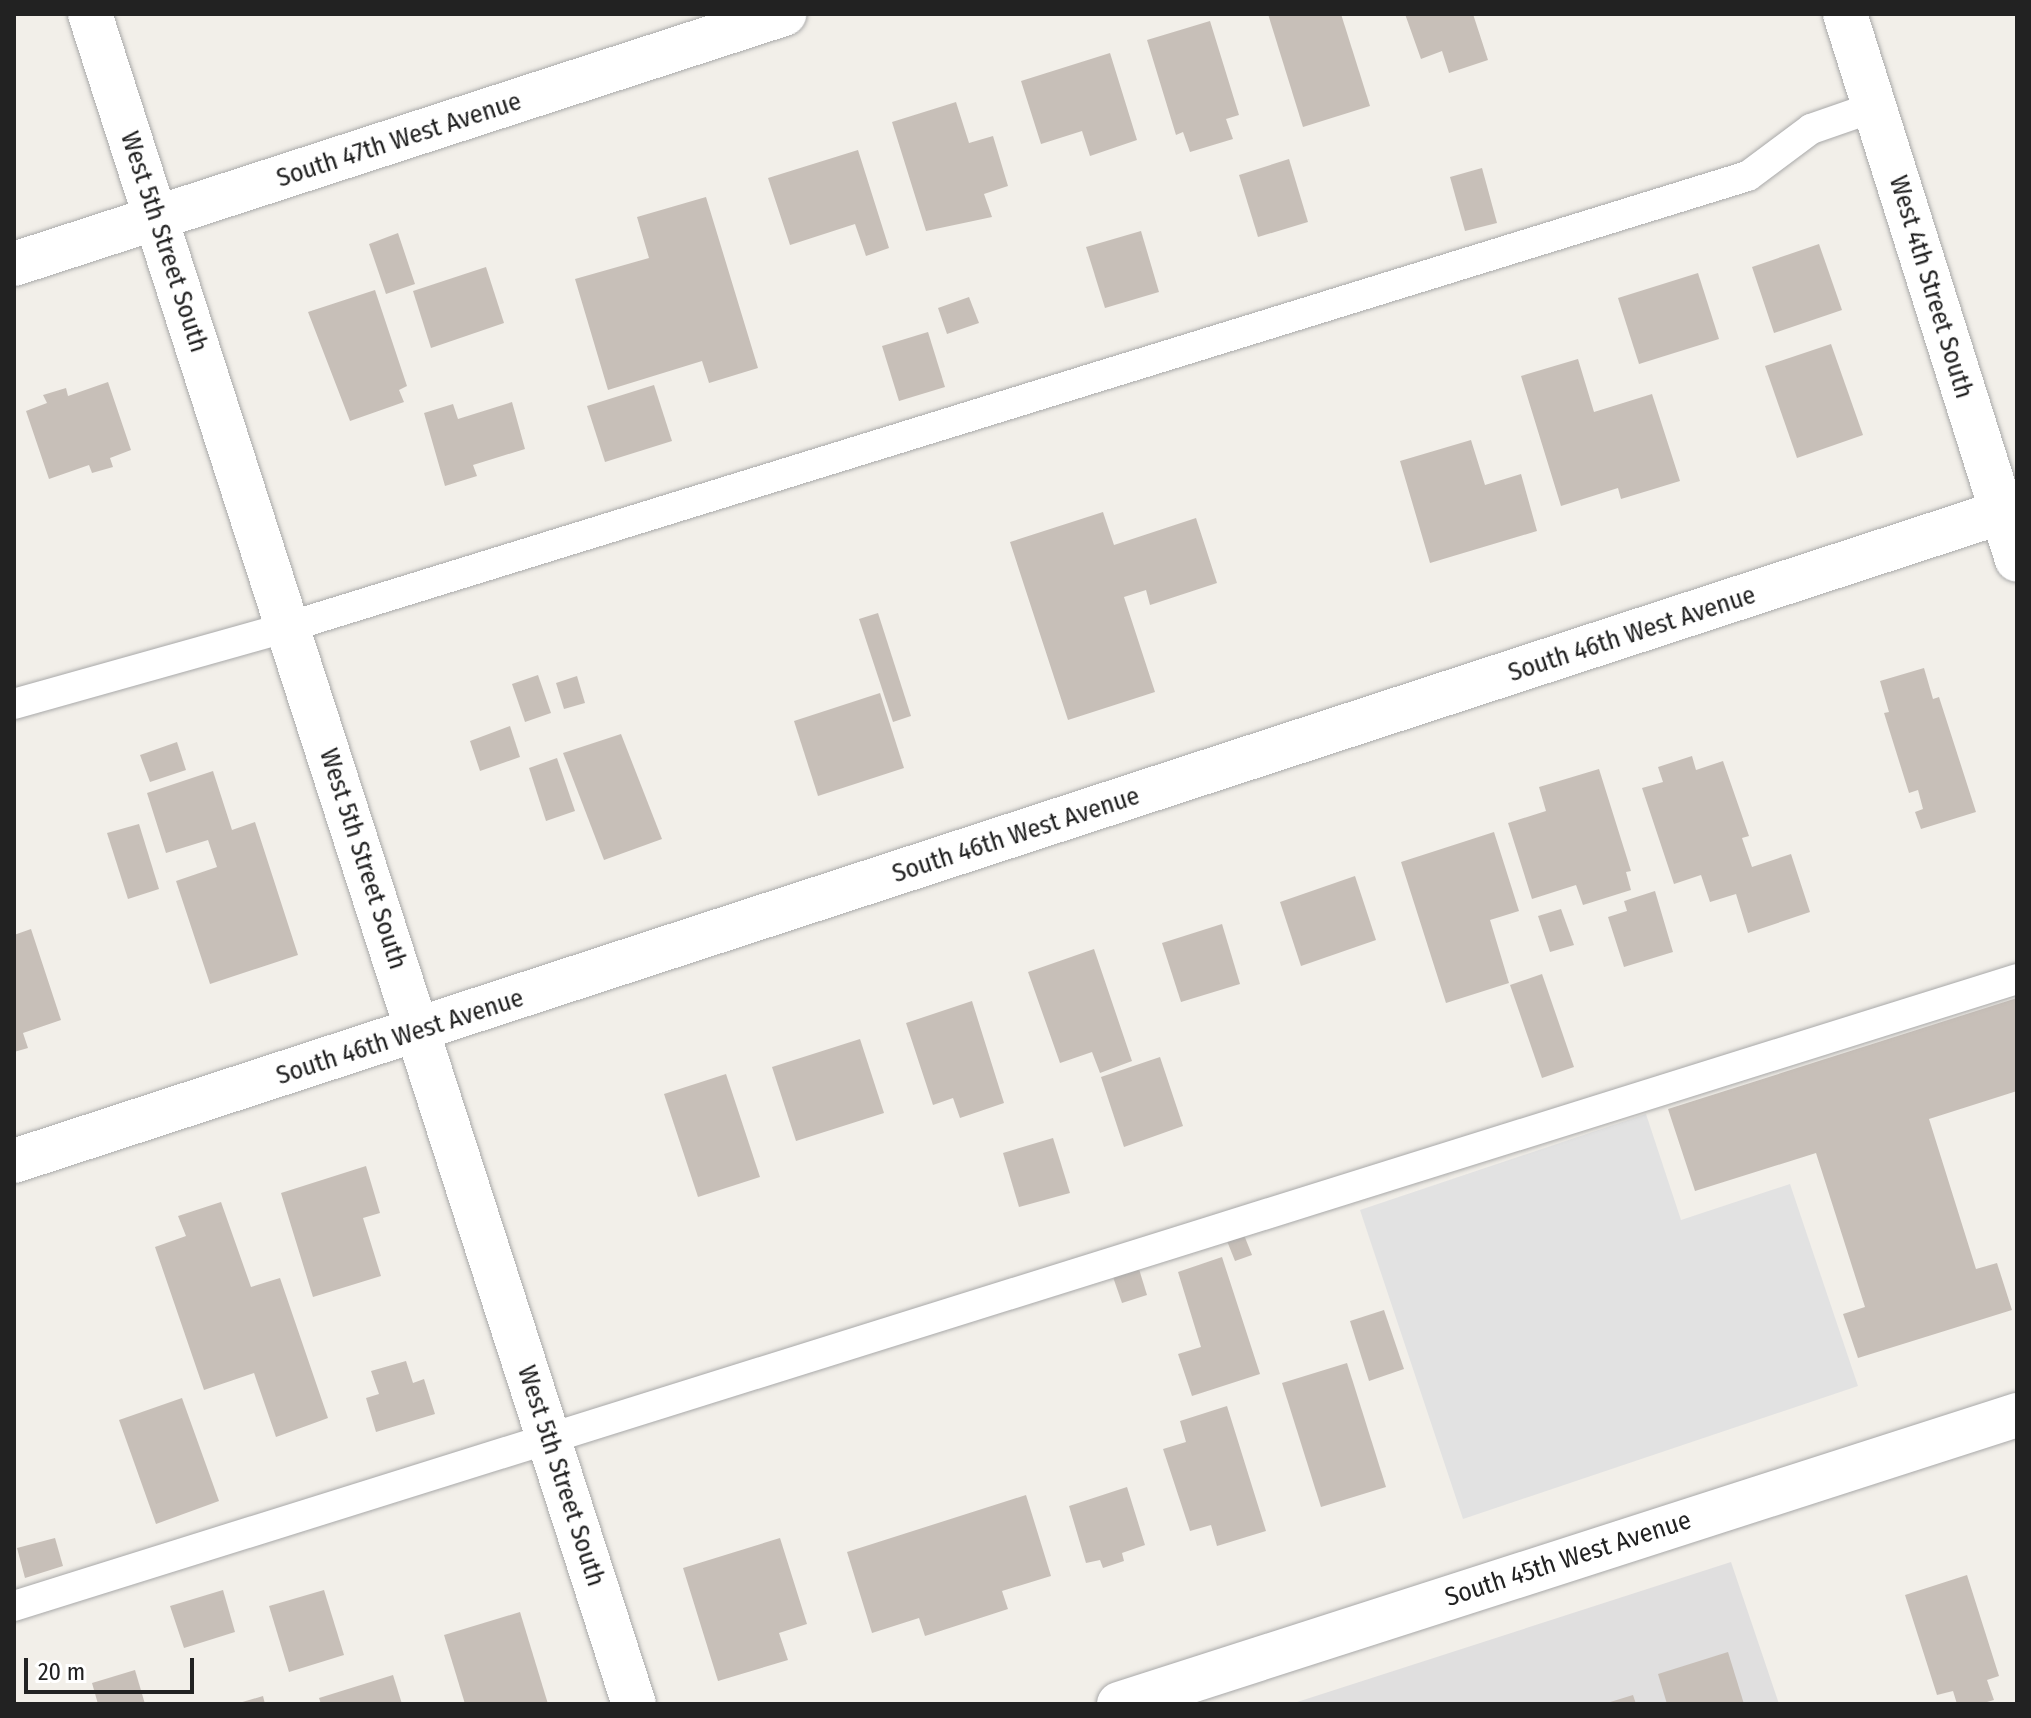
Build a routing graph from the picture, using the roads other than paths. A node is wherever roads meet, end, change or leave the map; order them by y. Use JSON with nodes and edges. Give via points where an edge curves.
{"nodes":[{"id":1,"x":90,"y":14,"type":"edge"},
{"id":2,"x":784,"y":14,"type":"edge"},
{"id":3,"x":1845,"y":14,"type":"edge"},
{"id":4,"x":1874,"y":107,"type":"junction"},
{"id":5,"x":156,"y":218,"type":"junction"},
{"id":6,"x":14,"y":264,"type":"edge"},
{"id":7,"x":2010,"y":510,"type":"edge"},
{"id":8,"x":2017,"y":560,"type":"edge"},
{"id":9,"x":288,"y":627,"type":"junction"},
{"id":10,"x":14,"y":704,"type":"edge"},
{"id":11,"x":2017,"y":979,"type":"edge"},
{"id":12,"x":419,"y":1031,"type":"junction"},
{"id":13,"x":14,"y":1161,"type":"edge"},
{"id":14,"x":2017,"y":1415,"type":"edge"},
{"id":15,"x":548,"y":1438,"type":"junction"},
{"id":16,"x":14,"y":1606,"type":"edge"},
{"id":17,"x":634,"y":1704,"type":"edge"},
{"id":18,"x":1119,"y":1704,"type":"edge"}],
"edges":[{"from":1,"to":5,"type":"street","name":"West 5th Street South"},
{"from":2,"to":5,"type":"street","name":"South 47th West Avenue"},
{"from":3,"to":4,"type":"street","name":"West 4th Street South"},
{"from":4,"to":7,"type":"street","name":"West 4th Street South"},
{"from":4,"to":9,"type":"lane","via":[[1811,129],[1748,176]]},
{"from":5,"to":6,"type":"street","name":"South 47th West Avenue"},
{"from":5,"to":9,"type":"street","name":"West 5th Street South"},
{"from":7,"to":8,"type":"street","name":"West 4th Street South"},
{"from":7,"to":12,"type":"street","name":"South 46th West Avenue"},
{"from":9,"to":10,"type":"lane"},
{"from":9,"to":12,"type":"street","name":"West 5th Street South"},
{"from":11,"to":15,"type":"lane"},
{"from":12,"to":13,"type":"street","name":"South 46th West Avenue"},
{"from":12,"to":15,"type":"street","name":"West 5th Street South"},
{"from":14,"to":18,"type":"street","name":"South 45th West Avenue"},
{"from":15,"to":16,"type":"lane"},
{"from":15,"to":17,"type":"street","name":"West 5th Street South"}]}
